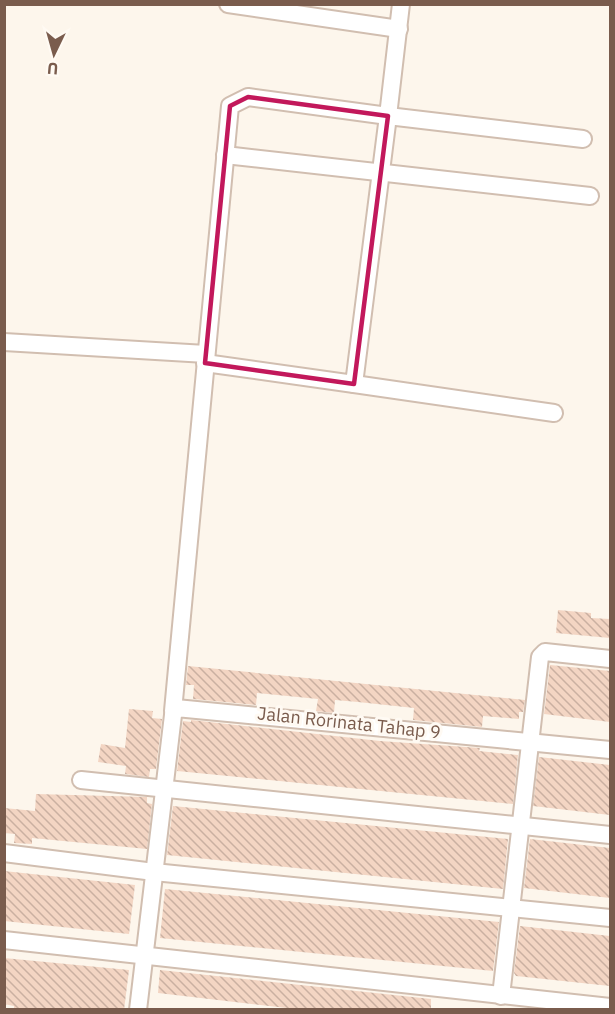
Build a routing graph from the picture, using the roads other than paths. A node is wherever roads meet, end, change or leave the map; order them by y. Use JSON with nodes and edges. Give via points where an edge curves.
{"nodes":[{"id":1,"x":228,"y":4,"type":"edge"},
{"id":2,"x":401,"y":4,"type":"edge"},
{"id":3,"x":399,"y":29,"type":"junction"},
{"id":4,"x":388,"y":116,"type":"junction"},
{"id":5,"x":583,"y":139,"type":"dead end"},
{"id":6,"x":225,"y":155,"type":"junction"},
{"id":7,"x":381,"y":172,"type":"junction"},
{"id":8,"x":590,"y":196,"type":"dead end"},
{"id":9,"x":4,"y":342,"type":"edge"},
{"id":10,"x":205,"y":358,"type":"junction"},
{"id":11,"x":354,"y":384,"type":"junction"},
{"id":12,"x":554,"y":413,"type":"dead end"},
{"id":13,"x":610,"y":659,"type":"edge"},
{"id":14,"x":173,"y":713,"type":"junction"},
{"id":15,"x":530,"y":741,"type":"junction"},
{"id":16,"x":610,"y":750,"type":"edge"},
{"id":17,"x":81,"y":780,"type":"dead end"},
{"id":18,"x":163,"y":789,"type":"junction"},
{"id":19,"x":520,"y":825,"type":"junction"},
{"id":20,"x":610,"y":835,"type":"edge"},
{"id":21,"x":4,"y":853,"type":"edge"},
{"id":22,"x":154,"y":872,"type":"junction"},
{"id":23,"x":511,"y":907,"type":"junction"},
{"id":24,"x":610,"y":918,"type":"edge"},
{"id":25,"x":4,"y":940,"type":"edge"},
{"id":26,"x":146,"y":957,"type":"junction"},
{"id":27,"x":501,"y":996,"type":"junction"},
{"id":28,"x":610,"y":1007,"type":"edge"},
{"id":29,"x":138,"y":1010,"type":"edge"}],
"edges":[{"from":1,"to":3,"type":"street"},
{"from":2,"to":3,"type":"street"},
{"from":3,"to":4,"type":"street"},
{"from":4,"to":5,"type":"street"},
{"from":4,"to":6,"type":"street","via":[[248,97],[230,106]]},
{"from":4,"to":7,"type":"street"},
{"from":6,"to":7,"type":"street"},
{"from":6,"to":10,"type":"street"},
{"from":7,"to":8,"type":"street"},
{"from":7,"to":11,"type":"street"},
{"from":9,"to":10,"type":"street"},
{"from":10,"to":11,"type":"street"},
{"from":10,"to":14,"type":"street"},
{"from":11,"to":12,"type":"street"},
{"from":13,"to":15,"type":"street","via":[[541,654]]},
{"from":14,"to":15,"type":"street","name":"Jalan Rorinata Tahap 9","via":[[182,707]]},
{"from":14,"to":18,"type":"street"},
{"from":15,"to":16,"type":"street","name":"Jalan Rorinata Tahap 9"},
{"from":15,"to":19,"type":"street"},
{"from":17,"to":18,"type":"street"},
{"from":18,"to":19,"type":"street"},
{"from":18,"to":22,"type":"street"},
{"from":19,"to":20,"type":"street"},
{"from":19,"to":23,"type":"street"},
{"from":21,"to":22,"type":"street"},
{"from":22,"to":23,"type":"street"},
{"from":22,"to":26,"type":"street"},
{"from":23,"to":24,"type":"street"},
{"from":23,"to":27,"type":"street"},
{"from":25,"to":26,"type":"street"},
{"from":26,"to":27,"type":"street"},
{"from":26,"to":29,"type":"street"},
{"from":27,"to":28,"type":"street"}]}
